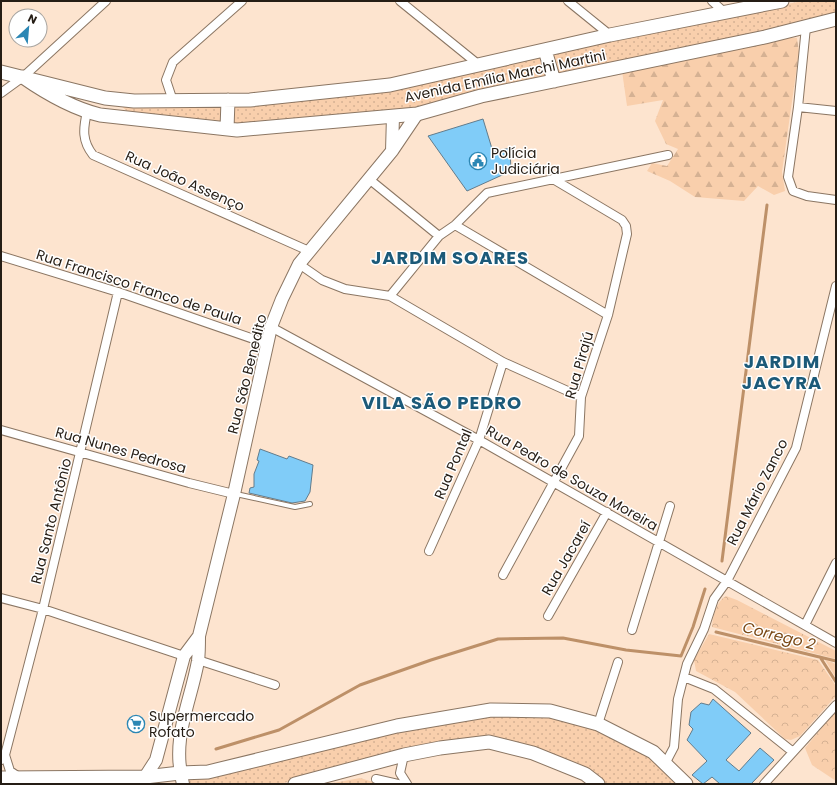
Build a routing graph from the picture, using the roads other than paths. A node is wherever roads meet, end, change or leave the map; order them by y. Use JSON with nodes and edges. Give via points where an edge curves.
{"nodes":[{"id":1,"x":106,"y":1,"type":"edge"},
{"id":2,"x":242,"y":1,"type":"edge"},
{"id":3,"x":400,"y":1,"type":"edge"},
{"id":4,"x":568,"y":1,"type":"edge"},
{"id":5,"x":712,"y":1,"type":"edge"},
{"id":6,"x":782,"y":1,"type":"edge"},
{"id":7,"x":723,"y":11,"type":"junction"},
{"id":8,"x":836,"y":19,"type":"edge"},
{"id":9,"x":806,"y":27,"type":"junction"},
{"id":10,"x":610,"y":35,"type":"junction"},
{"id":11,"x":545,"y":50,"type":"junction"},
{"id":12,"x":479,"y":65,"type":"junction"},
{"id":13,"x":1,"y":72,"type":"edge"},
{"id":14,"x":23,"y":76,"type":"junction"},
{"id":15,"x":554,"y":81,"type":"junction"},
{"id":16,"x":1,"y":93,"type":"edge"},
{"id":17,"x":173,"y":100,"type":"junction"},
{"id":18,"x":228,"y":100,"type":"junction"},
{"id":19,"x":798,"y":108,"type":"junction"},
{"id":20,"x":836,"y":110,"type":"edge"},
{"id":21,"x":87,"y":112,"type":"junction"},
{"id":22,"x":417,"y":114,"type":"junction"},
{"id":23,"x":393,"y":116,"type":"junction"},
{"id":24,"x":228,"y":128,"type":"junction"},
{"id":25,"x":392,"y":151,"type":"junction"},
{"id":26,"x":668,"y":155,"type":"dead end"},
{"id":27,"x":369,"y":179,"type":"junction"},
{"id":28,"x":553,"y":179,"type":"junction"},
{"id":29,"x":836,"y":200,"type":"edge"},
{"id":30,"x":455,"y":225,"type":"junction"},
{"id":31,"x":439,"y":236,"type":"junction"},
{"id":32,"x":308,"y":250,"type":"junction"},
{"id":33,"x":1,"y":256,"type":"edge"},
{"id":34,"x":298,"y":264,"type":"junction"},
{"id":35,"x":836,"y":286,"type":"edge"},
{"id":36,"x":118,"y":292,"type":"junction"},
{"id":37,"x":390,"y":296,"type":"junction"},
{"id":38,"x":608,"y":315,"type":"junction"},
{"id":39,"x":271,"y":327,"type":"junction"},
{"id":40,"x":268,"y":344,"type":"junction"},
{"id":41,"x":503,"y":362,"type":"junction"},
{"id":42,"x":581,"y":397,"type":"junction"},
{"id":43,"x":1,"y":430,"type":"edge"},
{"id":44,"x":479,"y":440,"type":"junction"},
{"id":45,"x":81,"y":453,"type":"junction"},
{"id":46,"x":553,"y":482,"type":"junction"},
{"id":47,"x":234,"y":494,"type":"junction"},
{"id":48,"x":310,"y":504,"type":"dead end"},
{"id":49,"x":670,"y":506,"type":"dead end"},
{"id":50,"x":607,"y":512,"type":"junction"},
{"id":51,"x":659,"y":542,"type":"junction"},
{"id":52,"x":429,"y":551,"type":"dead end"},
{"id":53,"x":836,"y":563,"type":"edge"},
{"id":54,"x":503,"y":575,"type":"dead end"},
{"id":55,"x":727,"y":581,"type":"junction"},
{"id":56,"x":1,"y":598,"type":"edge"},
{"id":57,"x":43,"y":608,"type":"junction"},
{"id":58,"x":548,"y":616,"type":"dead end"},
{"id":59,"x":805,"y":625,"type":"junction"},
{"id":60,"x":632,"y":630,"type":"dead end"},
{"id":61,"x":199,"y":636,"type":"junction"},
{"id":62,"x":836,"y":643,"type":"edge"},
{"id":63,"x":184,"y":656,"type":"junction"},
{"id":64,"x":618,"y":662,"type":"dead end"},
{"id":65,"x":197,"y":666,"type":"junction"},
{"id":66,"x":684,"y":677,"type":"junction"},
{"id":67,"x":274,"y":685,"type":"dead end"},
{"id":68,"x":836,"y":705,"type":"edge"},
{"id":69,"x":598,"y":724,"type":"junction"},
{"id":70,"x":793,"y":752,"type":"junction"},
{"id":71,"x":404,"y":755,"type":"junction"},
{"id":72,"x":3,"y":758,"type":"edge"},
{"id":73,"x":665,"y":764,"type":"junction"},
{"id":74,"x":19,"y":777,"type":"junction"},
{"id":75,"x":1,"y":778,"type":"edge"},
{"id":76,"x":181,"y":778,"type":"edge"},
{"id":77,"x":376,"y":779,"type":"dead end"},
{"id":78,"x":141,"y":781,"type":"edge"},
{"id":79,"x":295,"y":784,"type":"edge"},
{"id":80,"x":398,"y":784,"type":"edge"},
{"id":81,"x":407,"y":784,"type":"edge"},
{"id":82,"x":598,"y":784,"type":"edge"},
{"id":83,"x":686,"y":784,"type":"edge"},
{"id":84,"x":764,"y":784,"type":"edge"}],
"edges":[{"from":1,"to":14,"type":"street"},
{"from":2,"to":17,"type":"street","via":[[173,62],[166,80]]},
{"from":3,"to":12,"type":"street"},
{"from":4,"to":10,"type":"street"},
{"from":5,"to":7,"type":"street"},
{"from":6,"to":7,"type":"main road","name":"Avenida Emília Marchi Martini"},
{"from":7,"to":10,"type":"main road","name":"Avenida Emília Marchi Martini"},
{"from":8,"to":9,"type":"main road","name":"Avenida Emília Marchi Martini"},
{"from":9,"to":15,"type":"main road","name":"Avenida Emília Marchi Martini"},
{"from":9,"to":19,"type":"street"},
{"from":10,"to":11,"type":"main road","name":"Avenida Emília Marchi Martini"},
{"from":11,"to":12,"type":"main road","name":"Avenida Emília Marchi Martini"},
{"from":11,"to":15,"type":"main road"},
{"from":12,"to":18,"type":"main road","name":"Avenida Emília Marchi Martini","via":[[390,85],[250,100]]},
{"from":13,"to":14,"type":"main road"},
{"from":14,"to":16,"type":"street"},
{"from":14,"to":17,"type":"main road","name":"Avenida Emília Marchi Martini","via":[[105,98],[134,101]]},
{"from":14,"to":21,"type":"main road","name":"Avenida Emília Marchi Martini","via":[[47,94]]},
{"from":15,"to":22,"type":"main road","name":"Avenida Emília Marchi Martini","via":[[482,96]]},
{"from":17,"to":18,"type":"main road","name":"Avenida Emília Marchi Martini"},
{"from":18,"to":24,"type":"main road"},
{"from":19,"to":20,"type":"street"},
{"from":19,"to":29,"type":"street","via":[[788,177],[793,191],[807,196]]},
{"from":21,"to":24,"type":"main road","name":"Avenida Emília Marchi Martini"},
{"from":21,"to":32,"type":"street","name":"Rua João Assenço","via":[[83,130],[87,147],[93,155]]},
{"from":22,"to":23,"type":"main road","name":"Avenida Emília Marchi Martini"},
{"from":22,"to":25,"type":"main road","name":"Rua São Benedito"},
{"from":23,"to":24,"type":"main road","name":"Avenida Emília Marchi Martini","via":[[237,130]]},
{"from":23,"to":25,"type":"main road"},
{"from":25,"to":27,"type":"main road","name":"Rua São Benedito"},
{"from":26,"to":28,"type":"street"},
{"from":27,"to":31,"type":"street"},
{"from":27,"to":32,"type":"main road","name":"Rua São Benedito"},
{"from":28,"to":30,"type":"street","via":[[487,192]]},
{"from":28,"to":38,"type":"street","name":"Rua Pirajú","via":[[622,220],[626,226],[628,234]]},
{"from":30,"to":31,"type":"street"},
{"from":30,"to":38,"type":"street"},
{"from":31,"to":37,"type":"street"},
{"from":32,"to":34,"type":"main road","name":"Rua São Benedito"},
{"from":33,"to":36,"type":"street","name":"Rua Francisco Franco de Paula"},
{"from":34,"to":37,"type":"street","via":[[322,280],[345,289]]},
{"from":34,"to":39,"type":"main road","name":"Rua São Benedito"},
{"from":35,"to":55,"type":"street","name":"Rua Mário Zanco","via":[[796,448]]},
{"from":36,"to":40,"type":"street","name":"Rua Francisco Franco de Paula"},
{"from":36,"to":45,"type":"street","name":"Rua Santo Antônio"},
{"from":37,"to":41,"type":"street"},
{"from":38,"to":42,"type":"street","name":"Rua Pirajú"},
{"from":39,"to":40,"type":"main road","name":"Rua São Benedito"},
{"from":39,"to":44,"type":"street","name":"Rua Pedro de Souza Moreira"},
{"from":40,"to":47,"type":"main road","name":"Rua São Benedito"},
{"from":41,"to":42,"type":"street"},
{"from":41,"to":44,"type":"street","name":"Rua Pontal"},
{"from":42,"to":46,"type":"street","name":"Rua Pirajú","via":[[579,436]]},
{"from":43,"to":45,"type":"street","name":"Rua Nunes Pedrosa"},
{"from":44,"to":46,"type":"street","name":"Rua Pedro de Souza Moreira"},
{"from":44,"to":52,"type":"street","name":"Rua Pontal"},
{"from":45,"to":47,"type":"street","name":"Rua Nunes Pedrosa"},
{"from":45,"to":57,"type":"street","name":"Rua Santo Antônio"},
{"from":46,"to":50,"type":"street","name":"Rua Pedro de Souza Moreira"},
{"from":46,"to":54,"type":"street","name":"Rua Pirajú"},
{"from":47,"to":48,"type":"lane","via":[[295,507]]},
{"from":47,"to":61,"type":"main road","name":"Rua São Benedito"},
{"from":49,"to":51,"type":"street"},
{"from":50,"to":51,"type":"street","name":"Rua Pedro de Souza Moreira"},
{"from":50,"to":58,"type":"street","name":"Rua Jacareí"},
{"from":51,"to":55,"type":"street","name":"Rua Pedro de Souza Moreira"},
{"from":51,"to":60,"type":"street"},
{"from":53,"to":59,"type":"street"},
{"from":55,"to":59,"type":"street","name":"Rua Pedro de Souza Moreira"},
{"from":55,"to":66,"type":"street","name":"Rua Mário Zanco","via":[[714,599]]},
{"from":56,"to":57,"type":"street"},
{"from":57,"to":63,"type":"street"},
{"from":57,"to":72,"type":"street","name":"Rua Santo Antônio"},
{"from":59,"to":62,"type":"street","name":"Rua Pedro de Souza Moreira"},
{"from":61,"to":63,"type":"main road","name":"Rua São Benedito"},
{"from":61,"to":65,"type":"main road","name":"Rua São Benedito"},
{"from":63,"to":65,"type":"main road"},
{"from":63,"to":78,"type":"main road","name":"Rua São Benedito","via":[[156,760]]},
{"from":64,"to":69,"type":"street"},
{"from":65,"to":67,"type":"street"},
{"from":65,"to":76,"type":"main road","name":"Rua São Benedito","via":[[180,731]]},
{"from":66,"to":70,"type":"street","via":[[714,689]]},
{"from":66,"to":73,"type":"street","name":"Rua Mário Zanco","via":[[678,699],[674,747]]},
{"from":68,"to":70,"type":"street"},
{"from":69,"to":73,"type":"main road","via":[[653,752]]},
{"from":69,"to":76,"type":"main road","via":[[550,711],[491,710],[397,726]]},
{"from":70,"to":84,"type":"street"},
{"from":71,"to":79,"type":"main road"},
{"from":71,"to":81,"type":"street","via":[[400,773]]},
{"from":71,"to":82,"type":"main road","via":[[489,742],[532,753],[585,774]]},
{"from":72,"to":74,"type":"street","name":"Rua Santo Antônio","via":[[10,771]]},
{"from":73,"to":83,"type":"main road"},
{"from":74,"to":75,"type":"main road"},
{"from":74,"to":78,"type":"main road"},
{"from":76,"to":78,"type":"main road"},
{"from":77,"to":80,"type":"street"}]}
